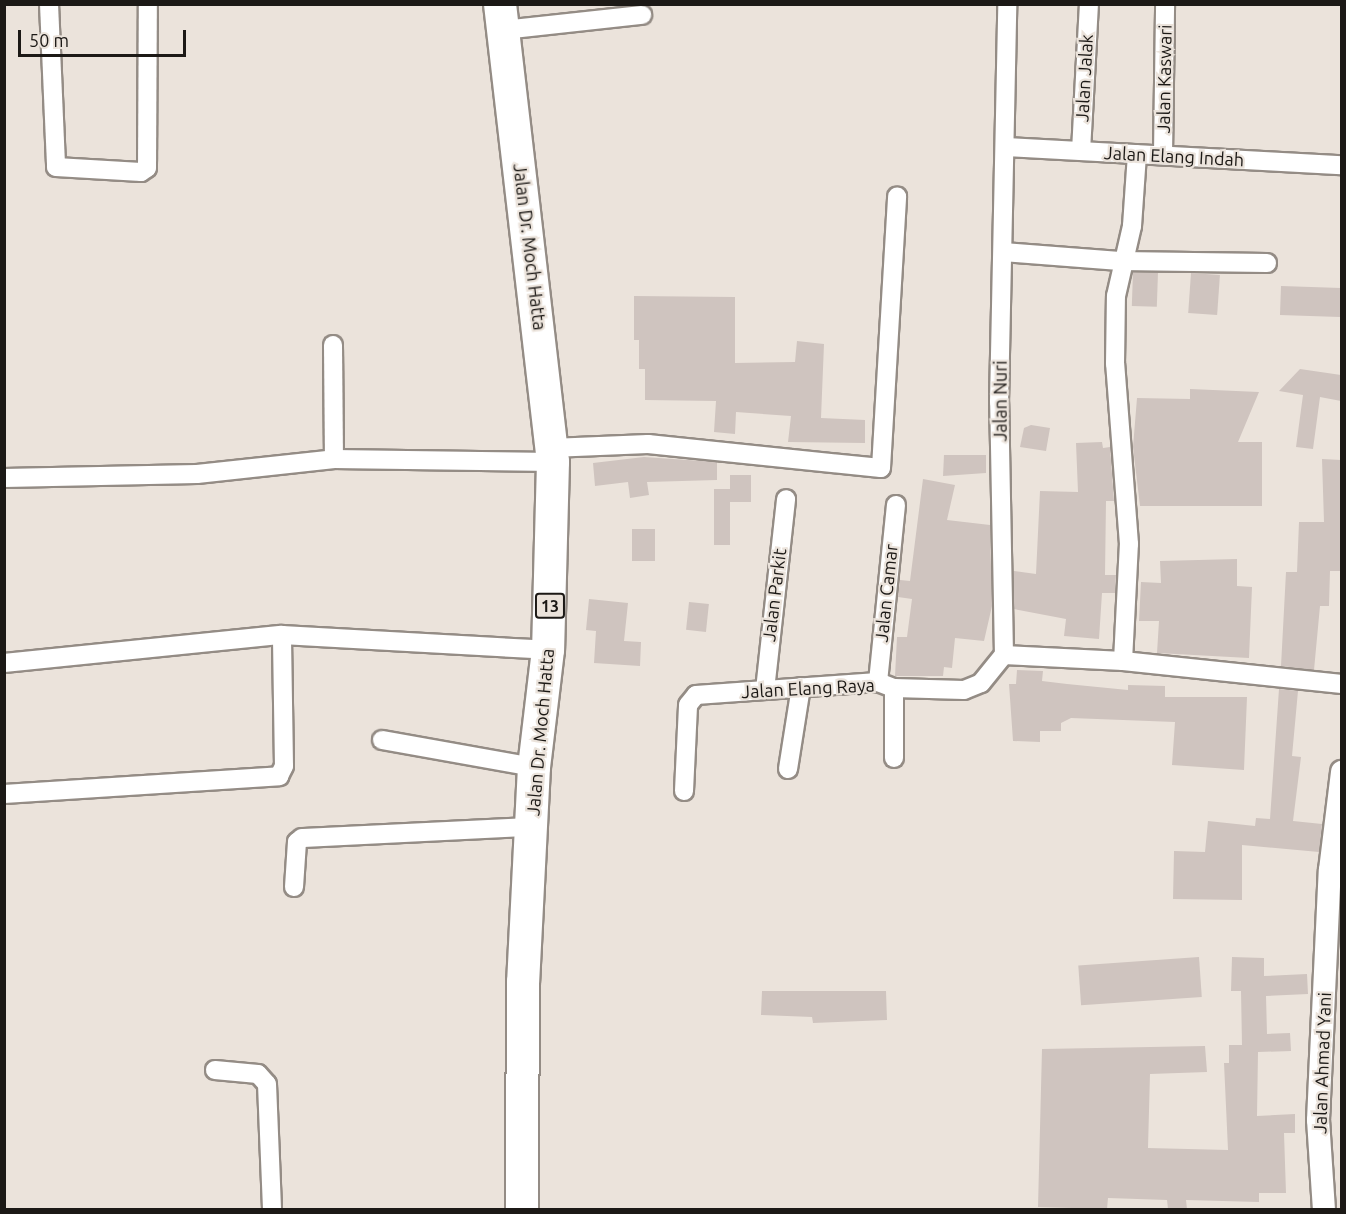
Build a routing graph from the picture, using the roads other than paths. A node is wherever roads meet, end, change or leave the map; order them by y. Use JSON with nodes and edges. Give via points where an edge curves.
{"nodes":[{"id":1,"x":49,"y":4,"type":"edge"},
{"id":2,"x":148,"y":4,"type":"edge"},
{"id":3,"x":1007,"y":4,"type":"edge"},
{"id":4,"x":1089,"y":4,"type":"edge"},
{"id":5,"x":1165,"y":4,"type":"edge"},
{"id":6,"x":642,"y":15,"type":"dead end"},
{"id":7,"x":501,"y":17,"type":"edge"},
{"id":8,"x":1006,"y":147,"type":"junction"},
{"id":9,"x":1081,"y":151,"type":"junction"},
{"id":10,"x":1137,"y":154,"type":"junction"},
{"id":11,"x":1163,"y":154,"type":"junction"},
{"id":12,"x":1341,"y":165,"type":"edge"},
{"id":13,"x":897,"y":196,"type":"dead end"},
{"id":14,"x":1003,"y":252,"type":"junction"},
{"id":15,"x":1120,"y":261,"type":"junction"},
{"id":16,"x":1267,"y":263,"type":"dead end"},
{"id":17,"x":333,"y":345,"type":"dead end"},
{"id":18,"x":552,"y":455,"type":"junction"},
{"id":19,"x":334,"y":459,"type":"junction"},
{"id":20,"x":4,"y":478,"type":"edge"},
{"id":21,"x":786,"y":499,"type":"dead end"},
{"id":22,"x":896,"y":505,"type":"dead end"},
{"id":23,"x":282,"y":635,"type":"junction"},
{"id":24,"x":548,"y":650,"type":"junction"},
{"id":25,"x":1004,"y":655,"type":"junction"},
{"id":26,"x":1123,"y":661,"type":"junction"},
{"id":27,"x":4,"y":663,"type":"edge"},
{"id":28,"x":1341,"y":684,"type":"edge"},
{"id":29,"x":886,"y":685,"type":"junction"},
{"id":30,"x":801,"y":687,"type":"junction"},
{"id":31,"x":765,"y":690,"type":"junction"},
{"id":32,"x":382,"y":740,"type":"dead end"},
{"id":33,"x":894,"y":758,"type":"dead end"},
{"id":34,"x":534,"y":767,"type":"junction"},
{"id":35,"x":788,"y":769,"type":"dead end"},
{"id":36,"x":1341,"y":772,"type":"edge"},
{"id":37,"x":684,"y":791,"type":"dead end"},
{"id":38,"x":4,"y":794,"type":"edge"},
{"id":39,"x":531,"y":827,"type":"junction"},
{"id":40,"x":1337,"y":843,"type":"edge"},
{"id":41,"x":294,"y":887,"type":"dead end"},
{"id":42,"x":215,"y":1070,"type":"dead end"},
{"id":43,"x":272,"y":1209,"type":"edge"},
{"id":44,"x":522,"y":1209,"type":"edge"},
{"id":45,"x":1324,"y":1209,"type":"edge"}],
"edges":[{"from":1,"to":2,"type":"street","via":[[56,167],[141,172],[147,168]]},
{"from":3,"to":8,"type":"street","name":"Jalan Nuri"},
{"from":4,"to":9,"type":"street","name":"Jalan Jalak"},
{"from":5,"to":11,"type":"street","name":"Jalan Kaswari"},
{"from":6,"to":7,"type":"street"},
{"from":7,"to":18,"type":"highway","name":"Jalan Dr. Moch Hatta","number":"13"},
{"from":8,"to":9,"type":"street","name":"Jalan Elang Indah"},
{"from":8,"to":14,"type":"street","name":"Jalan Nuri"},
{"from":9,"to":10,"type":"street","name":"Jalan Elang Indah"},
{"from":10,"to":11,"type":"street","name":"Jalan Elang Indah"},
{"from":10,"to":15,"type":"street","via":[[1132,226]]},
{"from":11,"to":12,"type":"street","name":"Jalan Elang Indah"},
{"from":13,"to":18,"type":"street","via":[[881,468],[648,444]]},
{"from":14,"to":15,"type":"street"},
{"from":14,"to":25,"type":"street","name":"Jalan Nuri","via":[[999,402]]},
{"from":15,"to":16,"type":"street"},
{"from":15,"to":26,"type":"street","via":[[1115,364],[1129,544]]},
{"from":17,"to":19,"type":"street"},
{"from":18,"to":19,"type":"street"},
{"from":18,"to":24,"type":"highway","name":"Jalan Dr. Moch Hatta","number":"13"},
{"from":19,"to":20,"type":"street","via":[[197,474]]},
{"from":21,"to":31,"type":"street","name":"Jalan Parkit"},
{"from":22,"to":29,"type":"street","name":"Jalan Camar"},
{"from":23,"to":24,"type":"street"},
{"from":23,"to":27,"type":"street"},
{"from":23,"to":38,"type":"street","via":[[284,766],[279,776]]},
{"from":24,"to":34,"type":"highway","name":"Jalan Dr. Moch Hatta","number":"13"},
{"from":25,"to":26,"type":"street"},
{"from":25,"to":29,"type":"street","name":"Jalan Elang Raya","via":[[974,687]]},
{"from":26,"to":28,"type":"street"},
{"from":29,"to":30,"type":"street","name":"Jalan Elang Raya"},
{"from":29,"to":33,"type":"street","name":"Jalan Camar"},
{"from":30,"to":31,"type":"street","name":"Jalan Elang Raya"},
{"from":30,"to":35,"type":"street"},
{"from":31,"to":37,"type":"street","name":"Jalan Elang Raya","via":[[692,698]]},
{"from":32,"to":34,"type":"street"},
{"from":34,"to":39,"type":"highway","name":"Jalan Dr. Moch Hatta","number":"13"},
{"from":36,"to":40,"type":"street","name":"Jalan Ahmad Yani"},
{"from":39,"to":41,"type":"street","via":[[302,838],[297,842]]},
{"from":39,"to":44,"type":"highway","name":"Jalan Dr. Moch Hatta","number":"13"},
{"from":40,"to":45,"type":"street","name":"Jalan Ahmad Yani","via":[[1318,1120]]},
{"from":42,"to":43,"type":"street","via":[[258,1074],[267,1084]]}]}
